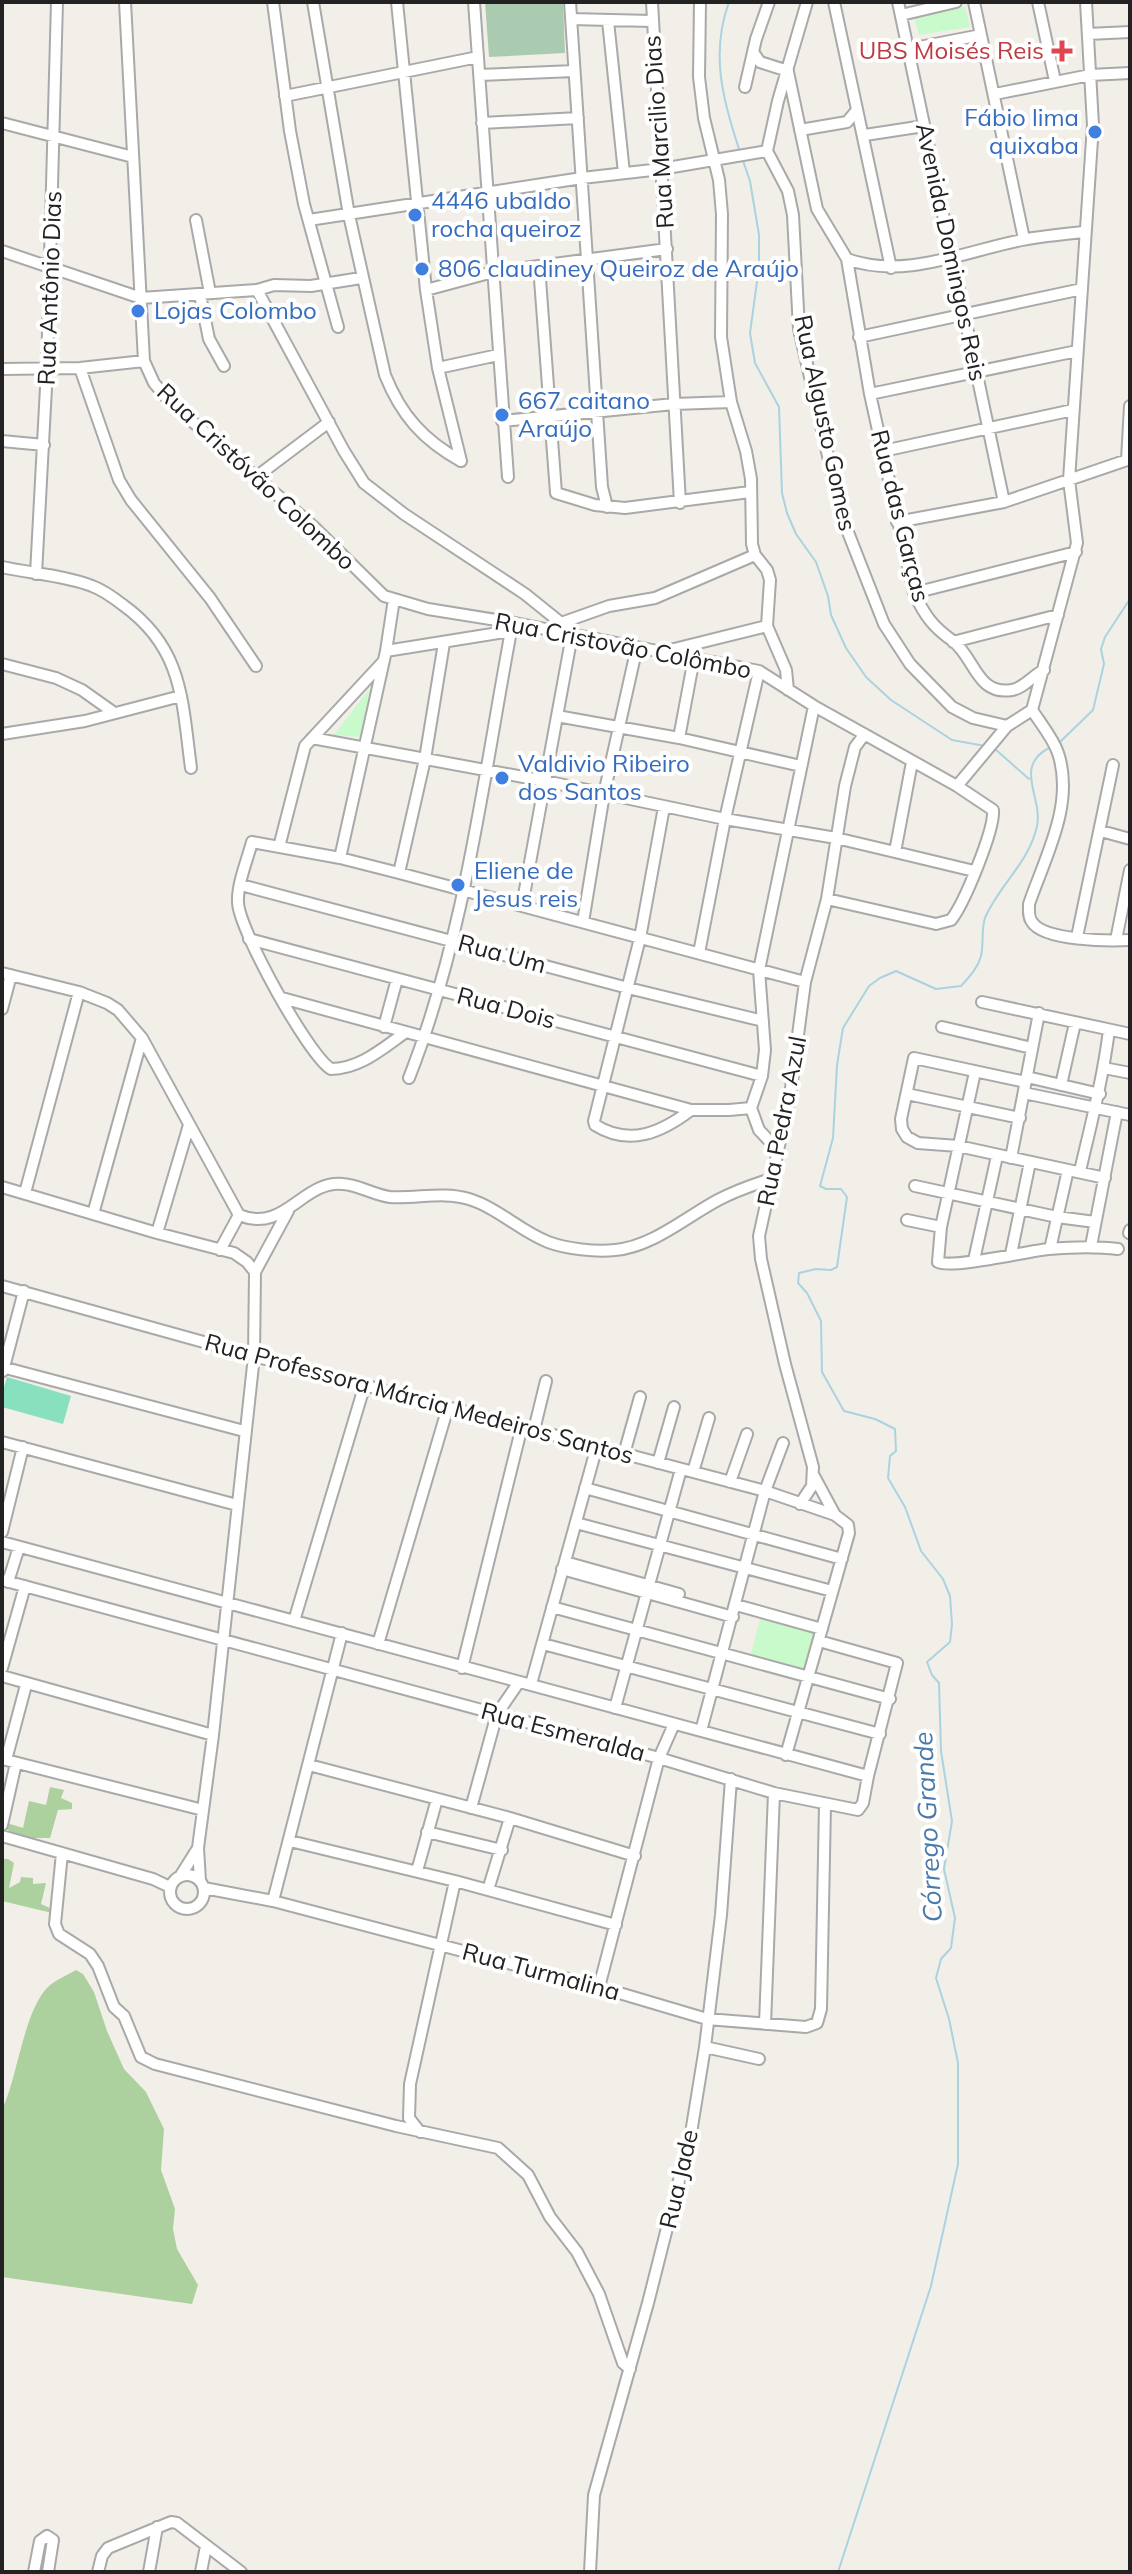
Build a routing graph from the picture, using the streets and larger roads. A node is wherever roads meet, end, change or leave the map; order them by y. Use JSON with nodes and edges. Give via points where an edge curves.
{"nodes":[{"id":1,"x":57,"y":2,"type":"edge"},
{"id":2,"x":273,"y":2,"type":"edge"},
{"id":3,"x":313,"y":2,"type":"edge"},
{"id":4,"x":397,"y":2,"type":"edge"},
{"id":5,"x":474,"y":2,"type":"edge"},
{"id":6,"x":570,"y":2,"type":"edge"},
{"id":7,"x":652,"y":2,"type":"edge"},
{"id":8,"x":700,"y":2,"type":"edge"},
{"id":9,"x":769,"y":2,"type":"edge"},
{"id":10,"x":807,"y":2,"type":"edge"},
{"id":11,"x":834,"y":2,"type":"edge"},
{"id":12,"x":898,"y":2,"type":"edge"},
{"id":13,"x":956,"y":2,"type":"edge"},
{"id":14,"x":974,"y":2,"type":"edge"},
{"id":15,"x":1038,"y":2,"type":"edge"},
{"id":16,"x":1086,"y":2,"type":"edge"},
{"id":17,"x":122,"y":3,"type":"edge"},
{"id":18,"x":901,"y":15,"type":"junction"},
{"id":19,"x":571,"y":19,"type":"junction"},
{"id":20,"x":608,"y":21,"type":"junction"},
{"id":21,"x":652,"y":21,"type":"junction"},
{"id":22,"x":1130,"y":32,"type":"edge"},
{"id":23,"x":1088,"y":34,"type":"junction"},
{"id":24,"x":981,"y":35,"type":"junction"},
{"id":25,"x":909,"y":49,"type":"junction"},
{"id":26,"x":753,"y":52,"type":"junction"},
{"id":27,"x":478,"y":57,"type":"junction"},
{"id":28,"x":403,"y":71,"type":"junction"},
{"id":29,"x":574,"y":71,"type":"junction"},
{"id":30,"x":788,"y":71,"type":"junction"},
{"id":31,"x":1130,"y":73,"type":"edge"},
{"id":32,"x":480,"y":75,"type":"junction"},
{"id":33,"x":1090,"y":75,"type":"junction"},
{"id":34,"x":1055,"y":81,"type":"junction"},
{"id":35,"x":745,"y":87,"type":"dead end"},
{"id":36,"x":327,"y":88,"type":"junction"},
{"id":37,"x":995,"y":94,"type":"junction"},
{"id":38,"x":285,"y":96,"type":"junction"},
{"id":39,"x":857,"y":110,"type":"junction"},
{"id":40,"x":578,"y":118,"type":"junction"},
{"id":41,"x":2,"y":123,"type":"edge"},
{"id":42,"x":482,"y":123,"type":"junction"},
{"id":43,"x":924,"y":126,"type":"junction"},
{"id":44,"x":800,"y":130,"type":"junction"},
{"id":45,"x":865,"y":135,"type":"junction"},
{"id":46,"x":54,"y":138,"type":"junction"},
{"id":47,"x":767,"y":151,"type":"junction"},
{"id":48,"x":133,"y":157,"type":"junction"},
{"id":49,"x":712,"y":160,"type":"junction"},
{"id":50,"x":661,"y":169,"type":"junction"},
{"id":51,"x":624,"y":173,"type":"junction"},
{"id":52,"x":582,"y":178,"type":"junction"},
{"id":53,"x":488,"y":192,"type":"junction"},
{"id":54,"x":416,"y":204,"type":"junction"},
{"id":55,"x":349,"y":215,"type":"junction"},
{"id":56,"x":196,"y":220,"type":"dead end"},
{"id":57,"x":309,"y":220,"type":"junction"},
{"id":58,"x":1084,"y":232,"type":"junction"},
{"id":59,"x":1024,"y":239,"type":"junction"},
{"id":60,"x":667,"y":249,"type":"junction"},
{"id":61,"x":2,"y":252,"type":"edge"},
{"id":62,"x":951,"y":256,"type":"junction"},
{"id":63,"x":587,"y":259,"type":"junction"},
{"id":64,"x":847,"y":259,"type":"junction"},
{"id":65,"x":539,"y":266,"type":"junction"},
{"id":66,"x":50,"y":268,"type":"junction"},
{"id":67,"x":891,"y":268,"type":"junction"},
{"id":68,"x":493,"y":272,"type":"junction"},
{"id":69,"x":361,"y":278,"type":"junction"},
{"id":70,"x":325,"y":282,"type":"junction"},
{"id":71,"x":1082,"y":289,"type":"junction"},
{"id":72,"x":257,"y":290,"type":"junction"},
{"id":73,"x":426,"y":290,"type":"junction"},
{"id":74,"x":205,"y":294,"type":"junction"},
{"id":75,"x":141,"y":298,"type":"junction"},
{"id":76,"x":963,"y":314,"type":"junction"},
{"id":77,"x":338,"y":327,"type":"dead end"},
{"id":78,"x":859,"y":337,"type":"junction"},
{"id":79,"x":1077,"y":351,"type":"junction"},
{"id":80,"x":498,"y":355,"type":"junction"},
{"id":81,"x":144,"y":361,"type":"junction"},
{"id":82,"x":224,"y":366,"type":"dead end"},
{"id":83,"x":80,"y":368,"type":"junction"},
{"id":84,"x":438,"y":368,"type":"junction"},
{"id":85,"x":2,"y":369,"type":"edge"},
{"id":86,"x":47,"y":369,"type":"junction"},
{"id":87,"x":976,"y":373,"type":"junction"},
{"id":88,"x":870,"y":394,"type":"junction"},
{"id":89,"x":731,"y":402,"type":"junction"},
{"id":90,"x":674,"y":404,"type":"junction"},
{"id":91,"x":1130,"y":406,"type":"edge"},
{"id":92,"x":1073,"y":410,"type":"junction"},
{"id":93,"x":598,"y":411,"type":"junction"},
{"id":94,"x":549,"y":416,"type":"junction"},
{"id":95,"x":502,"y":421,"type":"junction"},
{"id":96,"x":329,"y":422,"type":"junction"},
{"id":97,"x":988,"y":429,"type":"junction"},
{"id":98,"x":2,"y":441,"type":"edge"},
{"id":99,"x":44,"y":445,"type":"junction"},
{"id":100,"x":883,"y":451,"type":"junction"},
{"id":101,"x":1128,"y":460,"type":"edge"},
{"id":102,"x":256,"y":477,"type":"junction"},
{"id":103,"x":508,"y":477,"type":"dead end"},
{"id":104,"x":1069,"y":480,"type":"junction"},
{"id":105,"x":750,"y":492,"type":"junction"},
{"id":106,"x":1004,"y":502,"type":"junction"},
{"id":107,"x":680,"y":503,"type":"junction"},
{"id":108,"x":607,"y":507,"type":"junction"},
{"id":109,"x":897,"y":522,"type":"junction"},
{"id":110,"x":1076,"y":552,"type":"junction"},
{"id":111,"x":755,"y":555,"type":"junction"},
{"id":112,"x":2,"y":567,"type":"edge"},
{"id":113,"x":36,"y":574,"type":"junction"},
{"id":114,"x":914,"y":593,"type":"junction"},
{"id":115,"x":394,"y":599,"type":"junction"},
{"id":116,"x":1058,"y":615,"type":"junction"},
{"id":117,"x":561,"y":623,"type":"junction"},
{"id":118,"x":767,"y":626,"type":"junction"},
{"id":119,"x":513,"y":627,"type":"junction"},
{"id":120,"x":572,"y":635,"type":"junction"},
{"id":121,"x":953,"y":642,"type":"junction"},
{"id":122,"x":444,"y":643,"type":"junction"},
{"id":123,"x":637,"y":647,"type":"junction"},
{"id":124,"x":664,"y":652,"type":"junction"},
{"id":125,"x":385,"y":656,"type":"junction"},
{"id":126,"x":694,"y":658,"type":"junction"},
{"id":127,"x":2,"y":664,"type":"edge"},
{"id":128,"x":256,"y":666,"type":"dead end"},
{"id":129,"x":1044,"y":670,"type":"junction"},
{"id":130,"x":759,"y":671,"type":"junction"},
{"id":131,"x":788,"y":690,"type":"junction"},
{"id":132,"x":181,"y":696,"type":"junction"},
{"id":133,"x":814,"y":706,"type":"junction"},
{"id":134,"x":1032,"y":710,"type":"junction"},
{"id":135,"x":113,"y":712,"type":"junction"},
{"id":136,"x":557,"y":716,"type":"junction"},
{"id":137,"x":1007,"y":726,"type":"junction"},
{"id":138,"x":619,"y":727,"type":"junction"},
{"id":139,"x":2,"y":734,"type":"edge"},
{"id":140,"x":864,"y":735,"type":"junction"},
{"id":141,"x":679,"y":738,"type":"junction"},
{"id":142,"x":308,"y":742,"type":"junction"},
{"id":143,"x":364,"y":748,"type":"junction"},
{"id":144,"x":741,"y":751,"type":"junction"},
{"id":145,"x":425,"y":759,"type":"junction"},
{"id":146,"x":912,"y":762,"type":"junction"},
{"id":147,"x":1113,"y":765,"type":"dead end"},
{"id":148,"x":801,"y":766,"type":"junction"},
{"id":149,"x":191,"y":768,"type":"dead end"},
{"id":150,"x":485,"y":769,"type":"junction"},
{"id":151,"x":545,"y":781,"type":"junction"},
{"id":152,"x":957,"y":786,"type":"junction"},
{"id":153,"x":604,"y":794,"type":"junction"},
{"id":154,"x":664,"y":807,"type":"junction"},
{"id":155,"x":725,"y":819,"type":"junction"},
{"id":156,"x":788,"y":830,"type":"junction"},
{"id":157,"x":1101,"y":831,"type":"junction"},
{"id":158,"x":836,"y":838,"type":"junction"},
{"id":159,"x":1130,"y":839,"type":"edge"},
{"id":160,"x":279,"y":847,"type":"junction"},
{"id":161,"x":895,"y":852,"type":"junction"},
{"id":162,"x":340,"y":858,"type":"junction"},
{"id":163,"x":1130,"y":870,"type":"edge"},
{"id":164,"x":974,"y":871,"type":"junction"},
{"id":165,"x":399,"y":873,"type":"junction"},
{"id":166,"x":241,"y":885,"type":"junction"},
{"id":167,"x":463,"y":890,"type":"junction"},
{"id":168,"x":827,"y":899,"type":"junction"},
{"id":169,"x":522,"y":906,"type":"junction"},
{"id":170,"x":583,"y":922,"type":"junction"},
{"id":171,"x":1077,"y":937,"type":"junction"},
{"id":172,"x":640,"y":938,"type":"junction"},
{"id":173,"x":249,"y":939,"type":"junction"},
{"id":174,"x":452,"y":940,"type":"junction"},
{"id":175,"x":1116,"y":940,"type":"junction"},
{"id":176,"x":1130,"y":940,"type":"edge"},
{"id":177,"x":699,"y":953,"type":"junction"},
{"id":178,"x":759,"y":970,"type":"junction"},
{"id":179,"x":6,"y":974,"type":"edge"},
{"id":180,"x":397,"y":979,"type":"junction"},
{"id":181,"x":805,"y":982,"type":"junction"},
{"id":182,"x":628,"y":988,"type":"junction"},
{"id":183,"x":439,"y":990,"type":"junction"},
{"id":184,"x":79,"y":992,"type":"junction"},
{"id":185,"x":282,"y":998,"type":"junction"},
{"id":186,"x":982,"y":1002,"type":"dead end"},
{"id":187,"x":2,"y":1009,"type":"edge"},
{"id":188,"x":1039,"y":1013,"type":"junction"},
{"id":189,"x":763,"y":1021,"type":"junction"},
{"id":190,"x":1075,"y":1023,"type":"junction"},
{"id":191,"x":384,"y":1027,"type":"junction"},
{"id":192,"x":942,"y":1027,"type":"dead end"},
{"id":193,"x":1109,"y":1030,"type":"junction"},
{"id":194,"x":406,"y":1032,"type":"junction"},
{"id":195,"x":1130,"y":1034,"type":"edge"},
{"id":196,"x":425,"y":1037,"type":"junction"},
{"id":197,"x":616,"y":1037,"type":"junction"},
{"id":198,"x":142,"y":1038,"type":"junction"},
{"id":199,"x":1032,"y":1048,"type":"junction"},
{"id":200,"x":1104,"y":1068,"type":"junction"},
{"id":201,"x":975,"y":1072,"type":"junction"},
{"id":202,"x":1130,"y":1073,"type":"edge"},
{"id":203,"x":762,"y":1076,"type":"junction"},
{"id":204,"x":409,"y":1078,"type":"dead end"},
{"id":205,"x":1026,"y":1084,"type":"junction"},
{"id":206,"x":604,"y":1085,"type":"junction"},
{"id":207,"x":1061,"y":1085,"type":"junction"},
{"id":208,"x":907,"y":1094,"type":"junction"},
{"id":209,"x":1100,"y":1094,"type":"junction"},
{"id":210,"x":1094,"y":1106,"type":"junction"},
{"id":211,"x":751,"y":1108,"type":"junction"},
{"id":212,"x":968,"y":1108,"type":"junction"},
{"id":213,"x":691,"y":1110,"type":"junction"},
{"id":214,"x":1117,"y":1112,"type":"junction"},
{"id":215,"x":1130,"y":1115,"type":"edge"},
{"id":216,"x":1020,"y":1118,"type":"junction"},
{"id":217,"x":189,"y":1125,"type":"junction"},
{"id":218,"x":958,"y":1146,"type":"junction"},
{"id":219,"x":780,"y":1152,"type":"junction"},
{"id":220,"x":997,"y":1156,"type":"junction"},
{"id":221,"x":1011,"y":1158,"type":"junction"},
{"id":222,"x":1030,"y":1162,"type":"junction"},
{"id":223,"x":1074,"y":1171,"type":"junction"},
{"id":224,"x":774,"y":1178,"type":"junction"},
{"id":225,"x":1105,"y":1178,"type":"junction"},
{"id":226,"x":915,"y":1186,"type":"dead end"},
{"id":227,"x":2,"y":1187,"type":"edge"},
{"id":228,"x":25,"y":1193,"type":"junction"},
{"id":229,"x":948,"y":1194,"type":"junction"},
{"id":230,"x":986,"y":1201,"type":"junction"},
{"id":231,"x":1022,"y":1208,"type":"junction"},
{"id":232,"x":288,"y":1211,"type":"junction"},
{"id":233,"x":93,"y":1214,"type":"junction"},
{"id":234,"x":239,"y":1215,"type":"junction"},
{"id":235,"x":1057,"y":1217,"type":"junction"},
{"id":236,"x":907,"y":1220,"type":"dead end"},
{"id":237,"x":1095,"y":1222,"type":"junction"},
{"id":238,"x":941,"y":1227,"type":"junction"},
{"id":239,"x":157,"y":1233,"type":"junction"},
{"id":240,"x":1091,"y":1246,"type":"junction"},
{"id":241,"x":1050,"y":1249,"type":"junction"},
{"id":242,"x":1118,"y":1249,"type":"dead end"},
{"id":243,"x":220,"y":1250,"type":"junction"},
{"id":244,"x":1011,"y":1254,"type":"junction"},
{"id":245,"x":974,"y":1260,"type":"junction"},
{"id":246,"x":255,"y":1272,"type":"junction"},
{"id":247,"x":2,"y":1286,"type":"edge"},
{"id":248,"x":24,"y":1291,"type":"junction"},
{"id":249,"x":254,"y":1356,"type":"junction"},
{"id":250,"x":2,"y":1369,"type":"edge"},
{"id":251,"x":546,"y":1381,"type":"dead end"},
{"id":252,"x":365,"y":1384,"type":"junction"},
{"id":253,"x":640,"y":1397,"type":"dead end"},
{"id":254,"x":448,"y":1407,"type":"junction"},
{"id":255,"x":674,"y":1407,"type":"dead end"},
{"id":256,"x":709,"y":1418,"type":"dead end"},
{"id":257,"x":522,"y":1426,"type":"junction"},
{"id":258,"x":534,"y":1430,"type":"junction"},
{"id":259,"x":244,"y":1431,"type":"junction"},
{"id":260,"x":747,"y":1434,"type":"dead end"},
{"id":261,"x":2,"y":1442,"type":"edge"},
{"id":262,"x":783,"y":1443,"type":"dead end"},
{"id":263,"x":597,"y":1446,"type":"junction"},
{"id":264,"x":23,"y":1447,"type":"junction"},
{"id":265,"x":624,"y":1454,"type":"junction"},
{"id":266,"x":658,"y":1463,"type":"junction"},
{"id":267,"x":681,"y":1469,"type":"junction"},
{"id":268,"x":693,"y":1472,"type":"junction"},
{"id":269,"x":814,"y":1476,"type":"junction"},
{"id":270,"x":730,"y":1482,"type":"junction"},
{"id":271,"x":585,"y":1488,"type":"junction"},
{"id":272,"x":765,"y":1491,"type":"junction"},
{"id":273,"x":800,"y":1504,"type":"junction"},
{"id":274,"x":237,"y":1505,"type":"junction"},
{"id":275,"x":671,"y":1510,"type":"junction"},
{"id":276,"x":835,"y":1515,"type":"junction"},
{"id":277,"x":576,"y":1523,"type":"junction"},
{"id":278,"x":2,"y":1532,"type":"edge"},
{"id":279,"x":754,"y":1534,"type":"junction"},
{"id":280,"x":2,"y":1542,"type":"edge"},
{"id":281,"x":19,"y":1547,"type":"junction"},
{"id":282,"x":660,"y":1547,"type":"junction"},
{"id":283,"x":842,"y":1559,"type":"junction"},
{"id":284,"x":564,"y":1565,"type":"junction"},
{"id":285,"x":745,"y":1568,"type":"junction"},
{"id":286,"x":5,"y":1581,"type":"edge"},
{"id":287,"x":25,"y":1586,"type":"junction"},
{"id":288,"x":648,"y":1589,"type":"junction"},
{"id":289,"x":832,"y":1591,"type":"junction"},
{"id":290,"x":227,"y":1603,"type":"junction"},
{"id":291,"x":552,"y":1607,"type":"junction"},
{"id":292,"x":734,"y":1611,"type":"junction"},
{"id":293,"x":294,"y":1621,"type":"junction"},
{"id":294,"x":822,"y":1629,"type":"junction"},
{"id":295,"x":637,"y":1630,"type":"junction"},
{"id":296,"x":342,"y":1633,"type":"junction"},
{"id":297,"x":228,"y":1640,"type":"junction"},
{"id":298,"x":819,"y":1641,"type":"junction"},
{"id":299,"x":378,"y":1644,"type":"junction"},
{"id":300,"x":543,"y":1644,"type":"junction"},
{"id":301,"x":724,"y":1652,"type":"junction"},
{"id":302,"x":626,"y":1667,"type":"junction"},
{"id":303,"x":2,"y":1668,"type":"edge"},
{"id":304,"x":462,"y":1668,"type":"junction"},
{"id":305,"x":333,"y":1670,"type":"junction"},
{"id":306,"x":2,"y":1676,"type":"edge"},
{"id":307,"x":809,"y":1677,"type":"junction"},
{"id":308,"x":525,"y":1683,"type":"junction"},
{"id":309,"x":26,"y":1685,"type":"junction"},
{"id":310,"x":714,"y":1690,"type":"junction"},
{"id":311,"x":890,"y":1699,"type":"junction"},
{"id":312,"x":615,"y":1708,"type":"junction"},
{"id":313,"x":799,"y":1712,"type":"junction"},
{"id":314,"x":497,"y":1714,"type":"junction"},
{"id":315,"x":674,"y":1724,"type":"junction"},
{"id":316,"x":701,"y":1731,"type":"junction"},
{"id":317,"x":880,"y":1734,"type":"junction"},
{"id":318,"x":213,"y":1735,"type":"junction"},
{"id":319,"x":786,"y":1755,"type":"junction"},
{"id":320,"x":659,"y":1758,"type":"junction"},
{"id":321,"x":8,"y":1761,"type":"edge"},
{"id":322,"x":309,"y":1765,"type":"junction"},
{"id":323,"x":868,"y":1776,"type":"junction"},
{"id":324,"x":731,"y":1779,"type":"junction"},
{"id":325,"x":774,"y":1793,"type":"junction"},
{"id":326,"x":437,"y":1799,"type":"junction"},
{"id":327,"x":825,"y":1805,"type":"junction"},
{"id":328,"x":471,"y":1808,"type":"junction"},
{"id":329,"x":203,"y":1810,"type":"junction"},
{"id":330,"x":510,"y":1818,"type":"junction"},
{"id":331,"x":2,"y":1825,"type":"edge"},
{"id":332,"x":427,"y":1832,"type":"junction"},
{"id":333,"x":2,"y":1836,"type":"edge"},
{"id":334,"x":290,"y":1841,"type":"junction"},
{"id":335,"x":198,"y":1848,"type":"junction"},
{"id":336,"x":502,"y":1850,"type":"junction"},
{"id":337,"x":62,"y":1853,"type":"junction"},
{"id":338,"x":635,"y":1856,"type":"junction"},
{"id":339,"x":417,"y":1871,"type":"junction"},
{"id":340,"x":181,"y":1875,"type":"junction"},
{"id":341,"x":455,"y":1881,"type":"junction"},
{"id":342,"x":202,"y":1885,"type":"junction"},
{"id":343,"x":170,"y":1887,"type":"junction"},
{"id":344,"x":488,"y":1890,"type":"junction"},
{"id":345,"x":273,"y":1901,"type":"junction"},
{"id":346,"x":616,"y":1925,"type":"junction"},
{"id":347,"x":439,"y":1945,"type":"junction"},
{"id":348,"x":599,"y":1987,"type":"junction"},
{"id":349,"x":707,"y":2019,"type":"junction"},
{"id":350,"x":765,"y":2024,"type":"junction"},
{"id":351,"x":705,"y":2047,"type":"junction"},
{"id":352,"x":759,"y":2059,"type":"dead end"},
{"id":353,"x":420,"y":2132,"type":"junction"},
{"id":354,"x":630,"y":2369,"type":"junction"},
{"id":355,"x":157,"y":2527,"type":"junction"},
{"id":356,"x":206,"y":2546,"type":"junction"},
{"id":357,"x":34,"y":2572,"type":"edge"},
{"id":358,"x":48,"y":2572,"type":"edge"},
{"id":359,"x":98,"y":2572,"type":"edge"},
{"id":360,"x":149,"y":2572,"type":"edge"},
{"id":361,"x":201,"y":2572,"type":"edge"},
{"id":362,"x":241,"y":2572,"type":"edge"},
{"id":363,"x":590,"y":2572,"type":"edge"}],
"edges":[{"from":1,"to":46,"type":"street","name":"Rua Antônio Dias"},
{"from":2,"to":38,"type":"street"},
{"from":3,"to":36,"type":"street"},
{"from":4,"to":28,"type":"street"},
{"from":5,"to":27,"type":"street"},
{"from":6,"to":19,"type":"street"},
{"from":7,"to":21,"type":"street","name":"Rua Marcilio Dias"},
{"from":8,"to":49,"type":"street","via":[[699,77]]},
{"from":9,"to":26,"type":"street"},
{"from":10,"to":30,"type":"street"},
{"from":11,"to":39,"type":"street"},
{"from":12,"to":18,"type":"street","name":"Avenida Domingos Reis"},
{"from":13,"to":18,"type":"street"},
{"from":14,"to":24,"type":"street"},
{"from":15,"to":34,"type":"street"},
{"from":16,"to":23,"type":"street"},
{"from":17,"to":48,"type":"street","name":"Rua Cristóvão Colombo"},
{"from":18,"to":25,"type":"street","name":"Avenida Domingos Reis"},
{"from":19,"to":20,"type":"street"},
{"from":19,"to":29,"type":"street"},
{"from":20,"to":21,"type":"street"},
{"from":20,"to":51,"type":"street"},
{"from":21,"to":50,"type":"street","name":"Rua Marcilio Dias"},
{"from":22,"to":23,"type":"street"},
{"from":23,"to":33,"type":"street"},
{"from":24,"to":25,"type":"street"},
{"from":24,"to":37,"type":"street"},
{"from":25,"to":43,"type":"street","name":"Avenida Domingos Reis"},
{"from":26,"to":30,"type":"street","via":[[760,62]]},
{"from":26,"to":35,"type":"street"},
{"from":27,"to":28,"type":"street"},
{"from":27,"to":32,"type":"street"},
{"from":28,"to":36,"type":"street"},
{"from":28,"to":54,"type":"street"},
{"from":29,"to":32,"type":"street"},
{"from":29,"to":40,"type":"street"},
{"from":30,"to":44,"type":"street"},
{"from":30,"to":47,"type":"street"},
{"from":31,"to":33,"type":"street"},
{"from":32,"to":42,"type":"street"},
{"from":33,"to":34,"type":"street"},
{"from":33,"to":58,"type":"street","via":[[1093,125]]},
{"from":34,"to":37,"type":"street"},
{"from":36,"to":38,"type":"street"},
{"from":36,"to":55,"type":"street"},
{"from":37,"to":59,"type":"street"},
{"from":38,"to":57,"type":"street"},
{"from":39,"to":44,"type":"street","via":[[847,122]]},
{"from":39,"to":45,"type":"street"},
{"from":40,"to":42,"type":"street"},
{"from":40,"to":52,"type":"street"},
{"from":41,"to":46,"type":"street"},
{"from":42,"to":53,"type":"street"},
{"from":43,"to":45,"type":"street"},
{"from":43,"to":62,"type":"street","name":"Avenida Domingos Reis"},
{"from":44,"to":64,"type":"street","via":[[817,209]]},
{"from":45,"to":67,"type":"street"},
{"from":46,"to":48,"type":"street"},
{"from":46,"to":66,"type":"street","name":"Rua Antônio Dias"},
{"from":47,"to":49,"type":"street"},
{"from":47,"to":137,"type":"street","name":"Rua Algusto Gomes","via":[[788,191],[793,215],[799,329],[838,500],[881,616],[910,664],[952,707]]},
{"from":48,"to":75,"type":"street","name":"Rua Cristóvão Colombo"},
{"from":49,"to":50,"type":"street"},
{"from":49,"to":89,"type":"street","via":[[722,214],[720,324]]},
{"from":50,"to":51,"type":"street"},
{"from":50,"to":60,"type":"street","name":"Rua Marcilio Dias"},
{"from":51,"to":52,"type":"street"},
{"from":52,"to":53,"type":"street"},
{"from":52,"to":63,"type":"street"},
{"from":53,"to":54,"type":"street"},
{"from":53,"to":68,"type":"street"},
{"from":54,"to":55,"type":"street"},
{"from":54,"to":73,"type":"street"},
{"from":55,"to":57,"type":"street"},
{"from":55,"to":69,"type":"street"},
{"from":56,"to":74,"type":"street"},
{"from":57,"to":70,"type":"street"},
{"from":58,"to":59,"type":"street"},
{"from":58,"to":71,"type":"street"},
{"from":59,"to":62,"type":"street"},
{"from":60,"to":63,"type":"street"},
{"from":60,"to":90,"type":"street","name":"Rua Marcilio Dias"},
{"from":61,"to":66,"type":"street"},
{"from":62,"to":67,"type":"street"},
{"from":62,"to":76,"type":"street","name":"Avenida Domingos Reis"},
{"from":63,"to":65,"type":"street"},
{"from":63,"to":93,"type":"street"},
{"from":64,"to":67,"type":"street"},
{"from":64,"to":78,"type":"street","name":"Rua das Garças"},
{"from":65,"to":68,"type":"street"},
{"from":65,"to":94,"type":"street"},
{"from":66,"to":75,"type":"street"},
{"from":66,"to":86,"type":"street","name":"Rua Antônio Dias"},
{"from":68,"to":73,"type":"street"},
{"from":68,"to":80,"type":"street"},
{"from":69,"to":70,"type":"street"},
{"from":69,"to":84,"type":"street","via":[[394,397],[415,428],[461,461]]},
{"from":70,"to":72,"type":"street"},
{"from":70,"to":77,"type":"street"},
{"from":71,"to":76,"type":"street"},
{"from":71,"to":79,"type":"street"},
{"from":72,"to":74,"type":"street"},
{"from":72,"to":96,"type":"street"},
{"from":73,"to":84,"type":"street"},
{"from":74,"to":75,"type":"street"},
{"from":74,"to":82,"type":"street","via":[[209,339]]},
{"from":75,"to":81,"type":"street","name":"Rua Cristóvão Colombo"},
{"from":76,"to":78,"type":"street"},
{"from":76,"to":87,"type":"street","name":"Avenida Domingos Reis"},
{"from":78,"to":88,"type":"street","name":"Rua das Garças"},
{"from":79,"to":87,"type":"street"},
{"from":79,"to":92,"type":"street"},
{"from":80,"to":84,"type":"street"},
{"from":80,"to":95,"type":"street"},
{"from":81,"to":83,"type":"street"},
{"from":81,"to":102,"type":"street","name":"Rua Cristóvão Colombo","via":[[171,403]]},
{"from":83,"to":86,"type":"street"},
{"from":83,"to":128,"type":"street","via":[[125,490]]},
{"from":85,"to":86,"type":"street"},
{"from":86,"to":99,"type":"street","name":"Rua Antônio Dias"},
{"from":87,"to":88,"type":"street"},
{"from":87,"to":97,"type":"street","name":"Avenida Domingos Reis"},
{"from":88,"to":100,"type":"street","name":"Rua das Garças"},
{"from":89,"to":90,"type":"street"},
{"from":89,"to":105,"type":"street","via":[[746,451]]},
{"from":90,"to":93,"type":"street"},
{"from":90,"to":107,"type":"street","name":"Rua Marcilio Dias"},
{"from":91,"to":101,"type":"street"},
{"from":92,"to":97,"type":"street"},
{"from":92,"to":104,"type":"street"},
{"from":93,"to":94,"type":"street"},
{"from":93,"to":108,"type":"street"},
{"from":94,"to":95,"type":"street"},
{"from":94,"to":108,"type":"street","via":[[556,493]]},
{"from":95,"to":103,"type":"street"},
{"from":96,"to":102,"type":"street"},
{"from":96,"to":117,"type":"street","via":[[371,490]]},
{"from":97,"to":100,"type":"street"},
{"from":97,"to":106,"type":"street","name":"Avenida Domingos Reis"},
{"from":98,"to":99,"type":"street"},
{"from":99,"to":113,"type":"street","name":"Rua Antônio Dias"},
{"from":100,"to":109,"type":"street","name":"Rua das Garças"},
{"from":101,"to":104,"type":"street"},
{"from":102,"to":115,"type":"street","name":"Rua Cristóvão Colombo","via":[[377,591]]},
{"from":104,"to":106,"type":"street"},
{"from":104,"to":110,"type":"street"},
{"from":105,"to":107,"type":"street"},
{"from":105,"to":111,"type":"street"},
{"from":106,"to":109,"type":"street"},
{"from":107,"to":108,"type":"street"},
{"from":109,"to":114,"type":"street","name":"Rua das Garças"},
{"from":110,"to":114,"type":"street"},
{"from":110,"to":116,"type":"street"},
{"from":111,"to":117,"type":"street","via":[[655,598],[609,606]]},
{"from":111,"to":118,"type":"street","via":[[770,580]]},
{"from":112,"to":113,"type":"street"},
{"from":113,"to":132,"type":"street","via":[[91,586],[140,618],[164,644]]},
{"from":114,"to":121,"type":"street","name":"Rua das Garças","via":[[944,638]]},
{"from":115,"to":119,"type":"street","name":"Rua Cristovão Colômbo"},
{"from":115,"to":125,"type":"street"},
{"from":116,"to":121,"type":"street"},
{"from":116,"to":129,"type":"street"},
{"from":117,"to":120,"type":"street"},
{"from":118,"to":124,"type":"street"},
{"from":118,"to":131,"type":"street","via":[[786,670]]},
{"from":119,"to":120,"type":"street","name":"Rua Cristovão Colômbo"},
{"from":119,"to":122,"type":"street"},
{"from":119,"to":150,"type":"street"},
{"from":120,"to":123,"type":"street","name":"Rua Cristovão Colômbo"},
{"from":120,"to":136,"type":"street"},
{"from":121,"to":129,"type":"street","name":"Rua das Garças","via":[[991,689],[1015,690]]},
{"from":122,"to":125,"type":"street"},
{"from":122,"to":145,"type":"street"},
{"from":123,"to":124,"type":"street","name":"Rua Cristovão Colômbo"},
{"from":123,"to":138,"type":"street"},
{"from":124,"to":126,"type":"street","name":"Rua Cristovão Colômbo"},
{"from":125,"to":142,"type":"street"},
{"from":125,"to":143,"type":"street"},
{"from":126,"to":130,"type":"street","name":"Rua Cristovão Colômbo"},
{"from":126,"to":141,"type":"street"},
{"from":127,"to":135,"type":"street","via":[[56,678]]},
{"from":129,"to":134,"type":"street"},
{"from":130,"to":131,"type":"street","name":"Rua Cristovão Colômbo"},
{"from":130,"to":144,"type":"street"},
{"from":131,"to":133,"type":"street","name":"Rua Cristovão Colômbo"},
{"from":132,"to":135,"type":"street"},
{"from":132,"to":149,"type":"street"},
{"from":133,"to":140,"type":"street","name":"Rua Cristovão Colômbo"},
{"from":133,"to":148,"type":"street"},
{"from":134,"to":137,"type":"street"},
{"from":134,"to":171,"type":"street","via":[[1059,755],[1062,783],[1054,838],[1029,904],[1032,922],[1047,933]]},
{"from":135,"to":139,"type":"street"},
{"from":136,"to":138,"type":"street"},
{"from":136,"to":151,"type":"street"},
{"from":137,"to":152,"type":"street"},
{"from":138,"to":141,"type":"street"},
{"from":138,"to":153,"type":"street"},
{"from":140,"to":146,"type":"street","name":"Rua Cristovão Colômbo"},
{"from":140,"to":158,"type":"street","name":"Rua Pedra Azul","via":[[850,762]]},
{"from":141,"to":144,"type":"street"},
{"from":142,"to":143,"type":"street"},
{"from":142,"to":160,"type":"street"},
{"from":143,"to":145,"type":"street"},
{"from":143,"to":162,"type":"street"},
{"from":144,"to":148,"type":"street"},
{"from":144,"to":155,"type":"street"},
{"from":145,"to":150,"type":"street"},
{"from":145,"to":165,"type":"street"},
{"from":146,"to":152,"type":"street","name":"Rua Cristovão Colômbo"},
{"from":146,"to":161,"type":"street"},
{"from":147,"to":157,"type":"street"},
{"from":148,"to":156,"type":"street"},
{"from":150,"to":151,"type":"street"},
{"from":150,"to":167,"type":"street"},
{"from":151,"to":153,"type":"street"},
{"from":151,"to":169,"type":"street"},
{"from":152,"to":164,"type":"street","name":"Rua Cristovão Colômbo","via":[[991,807],[994,815]]},
{"from":153,"to":154,"type":"street"},
{"from":153,"to":170,"type":"street"},
{"from":154,"to":155,"type":"street"},
{"from":154,"to":172,"type":"street"},
{"from":155,"to":156,"type":"street"},
{"from":155,"to":177,"type":"street"},
{"from":156,"to":158,"type":"street"},
{"from":156,"to":178,"type":"street"},
{"from":157,"to":159,"type":"street"},
{"from":157,"to":171,"type":"street"},
{"from":158,"to":161,"type":"street"},
{"from":158,"to":168,"type":"street","name":"Rua Pedra Azul"},
{"from":160,"to":162,"type":"street"},
{"from":160,"to":166,"type":"street","via":[[252,842]]},
{"from":161,"to":164,"type":"street"},
{"from":162,"to":165,"type":"street"},
{"from":163,"to":175,"type":"street"},
{"from":164,"to":168,"type":"street","via":[[951,920],[936,924]]},
{"from":165,"to":167,"type":"street"},
{"from":166,"to":173,"type":"street","via":[[238,901]]},
{"from":166,"to":174,"type":"street","name":"Rua Um"},
{"from":167,"to":169,"type":"street"},
{"from":167,"to":174,"type":"street"},
{"from":168,"to":181,"type":"street","name":"Rua Pedra Azul"},
{"from":169,"to":170,"type":"street"},
{"from":170,"to":172,"type":"street"},
{"from":171,"to":175,"type":"street"},
{"from":172,"to":177,"type":"street"},
{"from":172,"to":182,"type":"street"},
{"from":173,"to":180,"type":"street","name":"Rua Dois"},
{"from":173,"to":185,"type":"street"},
{"from":174,"to":182,"type":"street","name":"Rua Um"},
{"from":174,"to":183,"type":"street"},
{"from":175,"to":176,"type":"street"},
{"from":177,"to":178,"type":"street"},
{"from":178,"to":181,"type":"street"},
{"from":178,"to":189,"type":"street"},
{"from":179,"to":184,"type":"street"},
{"from":179,"to":187,"type":"street"},
{"from":180,"to":183,"type":"street","name":"Rua Dois"},
{"from":180,"to":191,"type":"street"},
{"from":181,"to":219,"type":"street","name":"Rua Pedra Azul"},
{"from":182,"to":189,"type":"street","name":"Rua Um"},
{"from":182,"to":197,"type":"street"},
{"from":183,"to":196,"type":"street"},
{"from":183,"to":197,"type":"street","name":"Rua Dois"},
{"from":184,"to":198,"type":"street","via":[[118,1010]]},
{"from":184,"to":228,"type":"street"},
{"from":185,"to":191,"type":"street"},
{"from":185,"to":194,"type":"street","via":[[318,1059],[331,1069],[362,1061]]},
{"from":186,"to":188,"type":"street"},
{"from":188,"to":190,"type":"street"},
{"from":188,"to":199,"type":"street"},
{"from":189,"to":203,"type":"street"},
{"from":190,"to":193,"type":"street"},
{"from":190,"to":207,"type":"street"},
{"from":191,"to":194,"type":"street"},
{"from":192,"to":199,"type":"street"},
{"from":193,"to":195,"type":"street"},
{"from":193,"to":200,"type":"street"},
{"from":194,"to":196,"type":"street"},
{"from":196,"to":204,"type":"street"},
{"from":196,"to":206,"type":"street"},
{"from":197,"to":203,"type":"street","name":"Rua Dois"},
{"from":197,"to":206,"type":"street"},
{"from":198,"to":217,"type":"street"},
{"from":198,"to":233,"type":"street"},
{"from":199,"to":205,"type":"street"},
{"from":200,"to":202,"type":"street"},
{"from":200,"to":209,"type":"street"},
{"from":201,"to":205,"type":"street"},
{"from":201,"to":208,"type":"street","via":[[914,1058]]},
{"from":201,"to":212,"type":"street"},
{"from":203,"to":211,"type":"street"},
{"from":205,"to":207,"type":"street"},
{"from":205,"to":210,"type":"street"},
{"from":205,"to":216,"type":"street"},
{"from":206,"to":213,"type":"street"},
{"from":206,"to":213,"type":"street","via":[[594,1121],[610,1132],[652,1134]]},
{"from":207,"to":209,"type":"street"},
{"from":208,"to":212,"type":"street"},
{"from":208,"to":218,"type":"street","via":[[901,1119],[907,1137]]},
{"from":209,"to":210,"type":"street"},
{"from":210,"to":214,"type":"street"},
{"from":210,"to":223,"type":"street"},
{"from":211,"to":213,"type":"street"},
{"from":211,"to":219,"type":"street","via":[[759,1130]]},
{"from":212,"to":216,"type":"street"},
{"from":212,"to":218,"type":"street"},
{"from":214,"to":215,"type":"street"},
{"from":214,"to":225,"type":"street"},
{"from":216,"to":221,"type":"street"},
{"from":217,"to":234,"type":"street"},
{"from":217,"to":239,"type":"street"},
{"from":218,"to":220,"type":"street"},
{"from":218,"to":229,"type":"street"},
{"from":219,"to":224,"type":"street","name":"Rua Pedra Azul"},
{"from":220,"to":221,"type":"street"},
{"from":220,"to":230,"type":"street"},
{"from":221,"to":222,"type":"street"},
{"from":222,"to":223,"type":"street"},
{"from":222,"to":231,"type":"street"},
{"from":223,"to":225,"type":"street"},
{"from":223,"to":235,"type":"street"},
{"from":224,"to":232,"type":"street","via":[[722,1198],[642,1243],[614,1250],[550,1243],[485,1205],[441,1195],[388,1196],[339,1183],[316,1189]]},
{"from":224,"to":269,"type":"street","name":"Rua Pedra Azul","via":[[759,1247]]},
{"from":225,"to":237,"type":"street"},
{"from":226,"to":229,"type":"street"},
{"from":227,"to":228,"type":"street"},
{"from":228,"to":233,"type":"street"},
{"from":229,"to":230,"type":"street"},
{"from":229,"to":238,"type":"street"},
{"from":230,"to":231,"type":"street"},
{"from":230,"to":245,"type":"street"},
{"from":231,"to":235,"type":"street"},
{"from":231,"to":244,"type":"street"},
{"from":232,"to":234,"type":"street","via":[[268,1219]]},
{"from":232,"to":246,"type":"street"},
{"from":233,"to":239,"type":"street"},
{"from":234,"to":243,"type":"street"},
{"from":235,"to":237,"type":"street"},
{"from":235,"to":241,"type":"street"},
{"from":236,"to":238,"type":"street"},
{"from":237,"to":240,"type":"street"},
{"from":238,"to":245,"type":"street","via":[[938,1262]]},
{"from":239,"to":243,"type":"street"},
{"from":240,"to":241,"type":"street"},
{"from":240,"to":242,"type":"street"},
{"from":241,"to":244,"type":"street"},
{"from":243,"to":246,"type":"street","via":[[234,1253]]},
{"from":244,"to":245,"type":"street"},
{"from":246,"to":249,"type":"street"},
{"from":247,"to":248,"type":"street","name":"Rua Professora Márcia Medeiros Santos"},
{"from":248,"to":249,"type":"street","name":"Rua Professora Márcia Medeiros Santos"},
{"from":248,"to":250,"type":"street"},
{"from":249,"to":252,"type":"street","name":"Rua Professora Márcia Medeiros Santos"},
{"from":249,"to":259,"type":"street"},
{"from":250,"to":259,"type":"street"},
{"from":251,"to":258,"type":"street"},
{"from":252,"to":254,"type":"street","name":"Rua Professora Márcia Medeiros Santos"},
{"from":252,"to":293,"type":"street"},
{"from":253,"to":265,"type":"street"},
{"from":254,"to":257,"type":"street","name":"Rua Professora Márcia Medeiros Santos"},
{"from":254,"to":299,"type":"street"},
{"from":255,"to":266,"type":"street"},
{"from":256,"to":268,"type":"street"},
{"from":257,"to":258,"type":"street","name":"Rua Professora Márcia Medeiros Santos"},
{"from":257,"to":304,"type":"street"},
{"from":258,"to":263,"type":"street","name":"Rua Professora Márcia Medeiros Santos"},
{"from":259,"to":274,"type":"street"},
{"from":260,"to":270,"type":"street"},
{"from":261,"to":264,"type":"street"},
{"from":262,"to":272,"type":"street"},
{"from":263,"to":265,"type":"street","name":"Rua Professora Márcia Medeiros Santos"},
{"from":263,"to":271,"type":"street"},
{"from":264,"to":274,"type":"street"},
{"from":264,"to":278,"type":"street"},
{"from":265,"to":266,"type":"street","name":"Rua Professora Márcia Medeiros Santos"},
{"from":266,"to":267,"type":"street","name":"Rua Professora Márcia Medeiros Santos"},
{"from":267,"to":268,"type":"street","name":"Rua Professora Márcia Medeiros Santos"},
{"from":267,"to":275,"type":"street"},
{"from":268,"to":270,"type":"street","name":"Rua Professora Márcia Medeiros Santos"},
{"from":269,"to":273,"type":"street"},
{"from":269,"to":276,"type":"street","name":"Rua Pedra Azul"},
{"from":270,"to":272,"type":"street","name":"Rua Professora Márcia Medeiros Santos"},
{"from":271,"to":275,"type":"street"},
{"from":271,"to":277,"type":"street"},
{"from":272,"to":273,"type":"street","name":"Rua Professora Márcia Medeiros Santos"},
{"from":272,"to":279,"type":"street"},
{"from":273,"to":276,"type":"street","name":"Rua Professora Márcia Medeiros Santos"},
{"from":274,"to":290,"type":"street"},
{"from":275,"to":279,"type":"street"},
{"from":275,"to":282,"type":"street"},
{"from":276,"to":283,"type":"street","name":"Rua Pedra Azul","via":[[849,1529]]},
{"from":277,"to":282,"type":"street"},
{"from":277,"to":284,"type":"street"},
{"from":279,"to":283,"type":"street"},
{"from":279,"to":285,"type":"street"},
{"from":280,"to":281,"type":"street"},
{"from":281,"to":286,"type":"street"},
{"from":281,"to":290,"type":"street"},
{"from":282,"to":285,"type":"street"},
{"from":282,"to":288,"type":"street"},
{"from":283,"to":289,"type":"street"},
{"from":284,"to":288,"type":"street"},
{"from":284,"to":291,"type":"street"},
{"from":285,"to":289,"type":"street"},
{"from":285,"to":292,"type":"street"},
{"from":286,"to":287,"type":"street"},
{"from":287,"to":297,"type":"street"},
{"from":287,"to":303,"type":"street"},
{"from":288,"to":292,"type":"street"},
{"from":288,"to":295,"type":"street"},
{"from":289,"to":294,"type":"street"},
{"from":290,"to":293,"type":"street"},
{"from":290,"to":297,"type":"street"},
{"from":291,"to":295,"type":"street"},
{"from":291,"to":300,"type":"street"},
{"from":292,"to":294,"type":"street"},
{"from":292,"to":301,"type":"street"},
{"from":293,"to":296,"type":"street"},
{"from":294,"to":298,"type":"street"},
{"from":295,"to":301,"type":"street"},
{"from":295,"to":302,"type":"street"},
{"from":296,"to":299,"type":"street"},
{"from":296,"to":305,"type":"street"},
{"from":297,"to":305,"type":"street","name":"Rua Esmeralda"},
{"from":297,"to":318,"type":"street"},
{"from":298,"to":307,"type":"street"},
{"from":298,"to":311,"type":"street","via":[[897,1663]]},
{"from":299,"to":304,"type":"street"},
{"from":300,"to":302,"type":"street"},
{"from":300,"to":308,"type":"street"},
{"from":301,"to":307,"type":"street"},
{"from":301,"to":310,"type":"street"},
{"from":302,"to":310,"type":"street"},
{"from":302,"to":312,"type":"street"},
{"from":304,"to":308,"type":"street"},
{"from":305,"to":314,"type":"street","name":"Rua Esmeralda"},
{"from":305,"to":322,"type":"street"},
{"from":306,"to":309,"type":"street"},
{"from":307,"to":311,"type":"street"},
{"from":307,"to":313,"type":"street"},
{"from":308,"to":312,"type":"street"},
{"from":308,"to":314,"type":"street"},
{"from":309,"to":318,"type":"street"},
{"from":309,"to":321,"type":"street"},
{"from":310,"to":313,"type":"street"},
{"from":310,"to":316,"type":"street"},
{"from":311,"to":317,"type":"street"},
{"from":312,"to":315,"type":"street"},
{"from":313,"to":317,"type":"street"},
{"from":313,"to":319,"type":"street"},
{"from":314,"to":320,"type":"street","name":"Rua Esmeralda"},
{"from":314,"to":328,"type":"street"},
{"from":315,"to":316,"type":"street"},
{"from":315,"to":320,"type":"street"},
{"from":316,"to":319,"type":"street"},
{"from":317,"to":323,"type":"street"},
{"from":318,"to":329,"type":"street"},
{"from":319,"to":323,"type":"street"},
{"from":320,"to":324,"type":"street","name":"Rua Esmeralda"},
{"from":320,"to":338,"type":"street"},
{"from":321,"to":329,"type":"street"},
{"from":321,"to":331,"type":"street"},
{"from":322,"to":326,"type":"street"},
{"from":322,"to":334,"type":"street"},
{"from":323,"to":327,"type":"street","name":"Rua Esmeralda","via":[[858,1810]]},
{"from":324,"to":325,"type":"street","name":"Rua Esmeralda"},
{"from":324,"to":349,"type":"street","name":"Rua Jade","via":[[728,1852]]},
{"from":325,"to":327,"type":"street","name":"Rua Esmeralda"},
{"from":325,"to":350,"type":"street"},
{"from":326,"to":328,"type":"street"},
{"from":326,"to":332,"type":"street"},
{"from":327,"to":350,"type":"street","name":"Rua Turmalina","via":[[820,2017],[812,2026],[798,2028]]},
{"from":328,"to":330,"type":"street"},
{"from":329,"to":335,"type":"street"},
{"from":330,"to":336,"type":"street"},
{"from":330,"to":338,"type":"street"},
{"from":332,"to":336,"type":"street"},
{"from":332,"to":339,"type":"street"},
{"from":333,"to":337,"type":"street"},
{"from":334,"to":339,"type":"street"},
{"from":334,"to":345,"type":"street"},
{"from":335,"to":340,"type":"street"},
{"from":335,"to":342,"type":"street"},
{"from":336,"to":344,"type":"street"},
{"from":337,"to":343,"type":"street"},
{"from":337,"to":353,"type":"street","via":[[55,1924],[59,1934],[90,1954],[98,1966],[141,2057]]},
{"from":338,"to":346,"type":"street"},
{"from":339,"to":341,"type":"street"},
{"from":340,"to":342,"type":"street","via":[[194,1876]]},
{"from":340,"to":343,"type":"street"},
{"from":341,"to":344,"type":"street"},
{"from":341,"to":347,"type":"street"},
{"from":342,"to":343,"type":"street","via":[[199,1904],[188,1909],[173,1903]]},
{"from":342,"to":345,"type":"street","name":"Rua Turmalina"},
{"from":344,"to":346,"type":"street"},
{"from":345,"to":347,"type":"street","name":"Rua Turmalina"},
{"from":346,"to":348,"type":"street"},
{"from":347,"to":348,"type":"street","name":"Rua Turmalina"},
{"from":347,"to":353,"type":"street","via":[[410,2084],[409,2118]]},
{"from":348,"to":349,"type":"street","name":"Rua Turmalina"},
{"from":349,"to":350,"type":"street","name":"Rua Turmalina"},
{"from":349,"to":351,"type":"street","name":"Rua Jade"},
{"from":351,"to":352,"type":"street"},
{"from":351,"to":354,"type":"street","name":"Rua Jade","via":[[685,2161]]},
{"from":353,"to":354,"type":"street","via":[[498,2148],[528,2175],[590,2275],[618,2353]]},
{"from":354,"to":363,"type":"street","name":"Rua Jade","via":[[594,2495]]},
{"from":355,"to":356,"type":"street","via":[[177,2523]]},
{"from":355,"to":359,"type":"street","via":[[108,2548]]},
{"from":355,"to":360,"type":"street"},
{"from":356,"to":361,"type":"street"},
{"from":356,"to":362,"type":"street"},
{"from":357,"to":358,"type":"street","via":[[41,2538],[47,2536],[53,2540]]}]}
